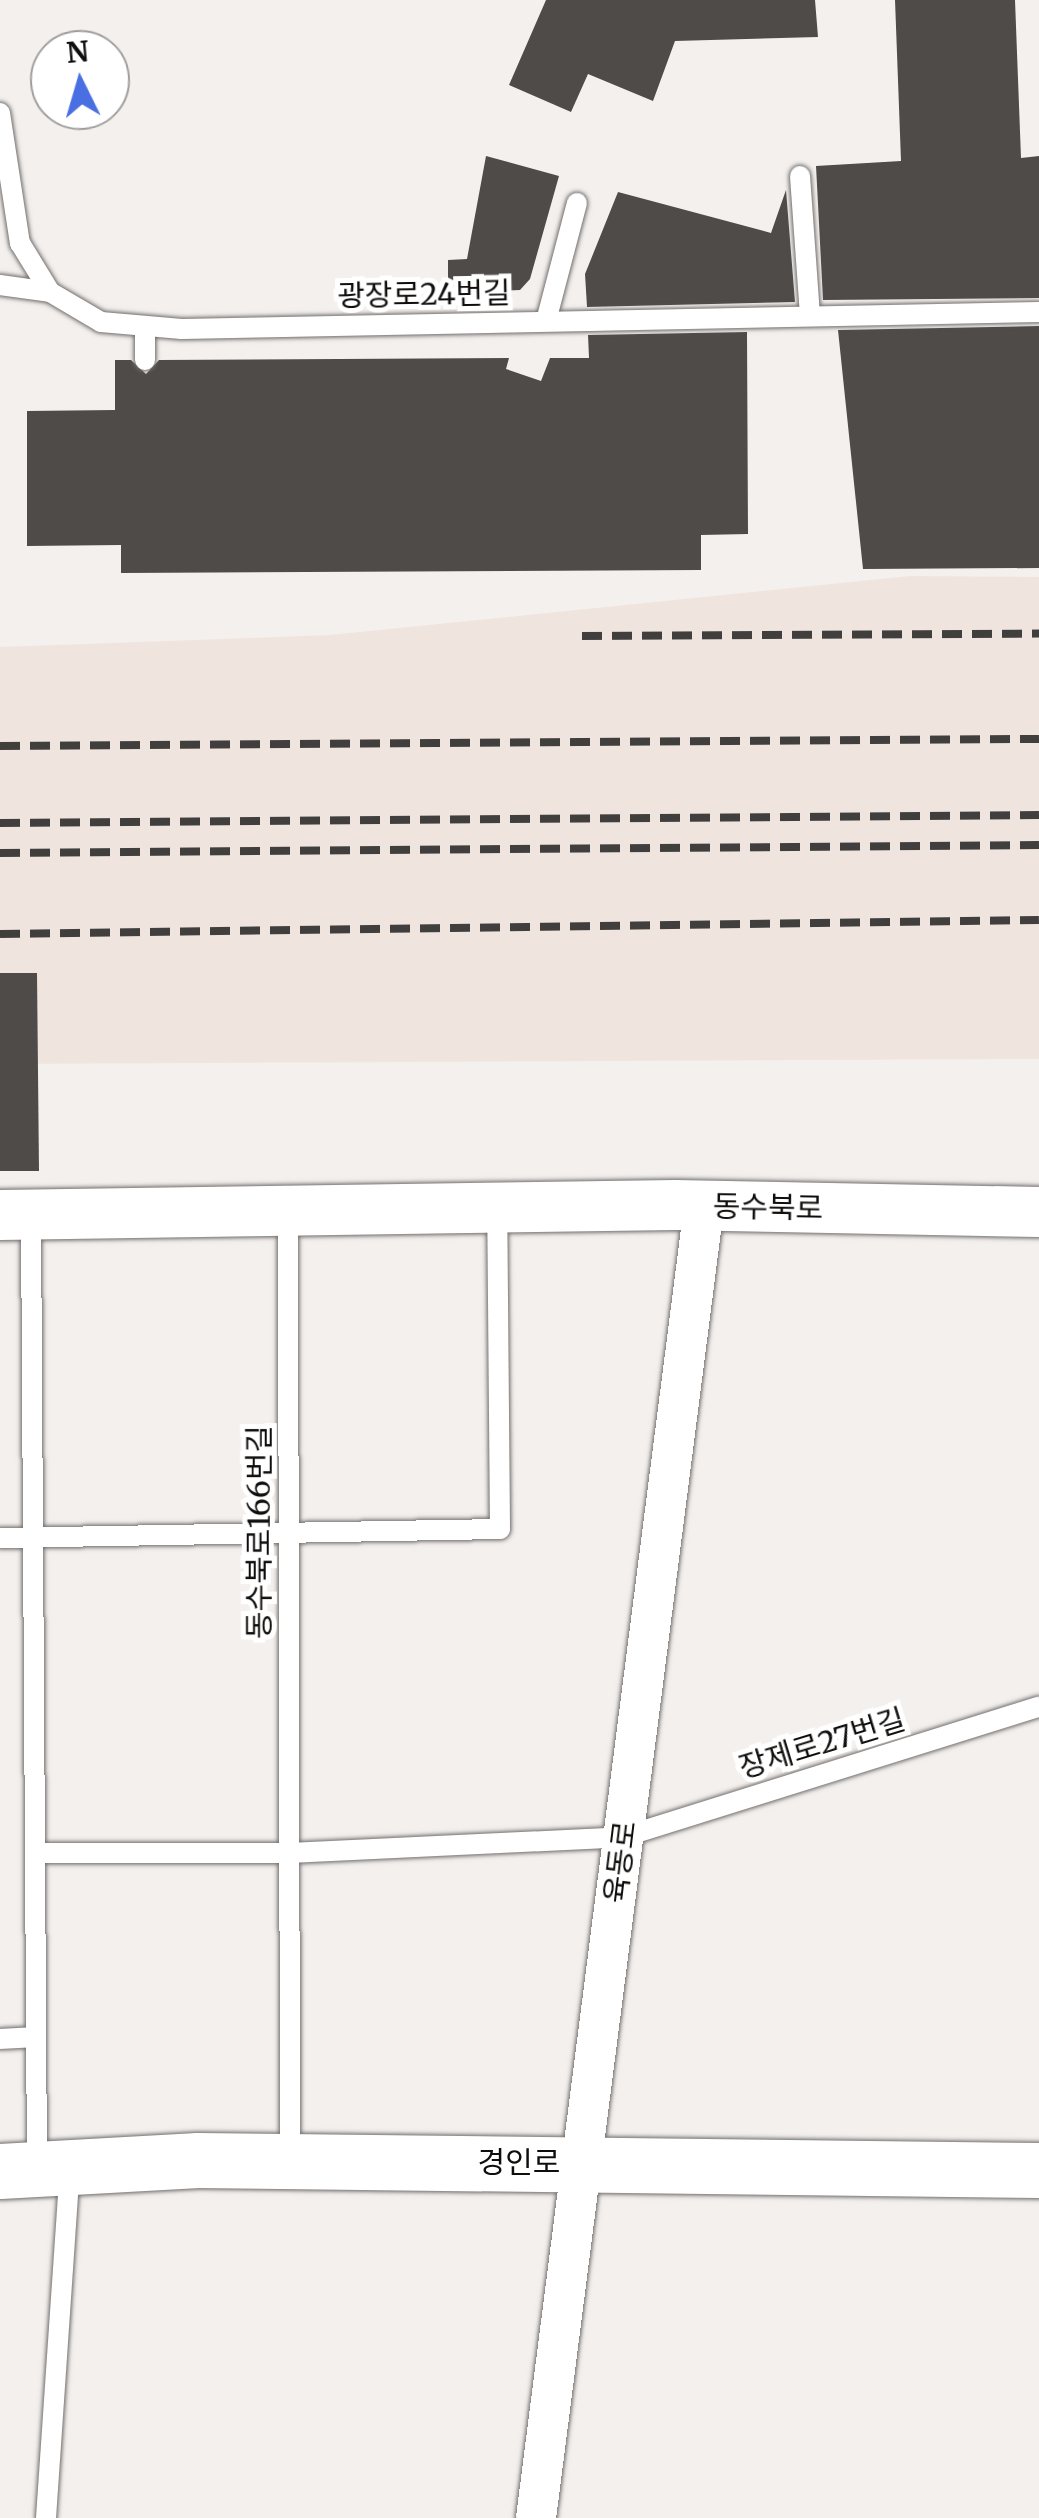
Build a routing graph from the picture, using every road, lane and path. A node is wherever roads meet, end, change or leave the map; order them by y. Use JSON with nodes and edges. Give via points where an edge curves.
{"nodes":[{"id":1,"x":0,"y":113,"type":"edge"},
{"id":2,"x":800,"y":176,"type":"dead end"},
{"id":3,"x":576,"y":203,"type":"dead end"},
{"id":4,"x":0,"y":285,"type":"edge"},
{"id":5,"x":50,"y":292,"type":"junction"},
{"id":6,"x":1039,"y":312,"type":"edge"},
{"id":7,"x":810,"y":316,"type":"junction"},
{"id":8,"x":546,"y":321,"type":"junction"},
{"id":9,"x":145,"y":328,"type":"junction"},
{"id":10,"x":146,"y":360,"type":"dead end"},
{"id":11,"x":704,"y":1206,"type":"junction"},
{"id":12,"x":496,"y":1208,"type":"junction"},
{"id":13,"x":288,"y":1210,"type":"junction"},
{"id":14,"x":1039,"y":1212,"type":"edge"},
{"id":15,"x":15,"y":1214,"type":"edge"},
{"id":16,"x":288,"y":1535,"type":"junction"},
{"id":17,"x":33,"y":1537,"type":"junction"},
{"id":18,"x":0,"y":1538,"type":"edge"},
{"id":19,"x":1039,"y":1708,"type":"edge"},
{"id":20,"x":624,"y":1837,"type":"junction"},
{"id":21,"x":35,"y":1853,"type":"junction"},
{"id":22,"x":289,"y":1853,"type":"junction"},
{"id":23,"x":36,"y":2037,"type":"junction"},
{"id":24,"x":0,"y":2039,"type":"edge"},
{"id":25,"x":290,"y":2161,"type":"junction"},
{"id":26,"x":581,"y":2163,"type":"junction"},
{"id":27,"x":36,"y":2169,"type":"edge"},
{"id":28,"x":1039,"y":2170,"type":"edge"},
{"id":29,"x":46,"y":2518,"type":"edge"},
{"id":30,"x":536,"y":2518,"type":"edge"}],
"edges":[{"from":1,"to":5,"type":"lane","via":[[20,243]]},
{"from":2,"to":7,"type":"lane"},
{"from":3,"to":8,"type":"lane"},
{"from":4,"to":5,"type":"lane"},
{"from":5,"to":9,"type":"lane","name":"광장로24번길","via":[[75,313]]},
{"from":6,"to":7,"type":"lane","name":"광장로24번길"},
{"from":7,"to":8,"type":"lane","name":"광장로24번길"},
{"from":8,"to":9,"type":"lane","name":"광장로24번길"},
{"from":9,"to":10,"type":"lane"},
{"from":11,"to":12,"type":"street","name":"동수북로"},
{"from":11,"to":14,"type":"street","name":"동수북로"},
{"from":11,"to":20,"type":"street","name":"육동로"},
{"from":12,"to":13,"type":"street","name":"동수북로"},
{"from":12,"to":16,"type":"lane","via":[[500,1530]]},
{"from":13,"to":15,"type":"street","name":"동수북로"},
{"from":13,"to":16,"type":"lane","name":"동수북로166번길"},
{"from":15,"to":17,"type":"lane"},
{"from":16,"to":17,"type":"lane"},
{"from":16,"to":22,"type":"lane","name":"동수북로166번길"},
{"from":17,"to":18,"type":"lane"},
{"from":17,"to":21,"type":"lane"},
{"from":19,"to":20,"type":"lane","name":"장제로27번길"},
{"from":20,"to":22,"type":"lane"},
{"from":20,"to":26,"type":"street","name":"육동로"},
{"from":21,"to":22,"type":"lane"},
{"from":21,"to":23,"type":"lane"},
{"from":22,"to":25,"type":"lane","name":"동수북로166번길"},
{"from":23,"to":24,"type":"lane"},
{"from":23,"to":27,"type":"lane"},
{"from":25,"to":26,"type":"main road","name":"경인로"},
{"from":25,"to":27,"type":"main road","name":"경인로"},
{"from":26,"to":28,"type":"main road","name":"경인로"},
{"from":26,"to":30,"type":"street","name":"육동로"},
{"from":27,"to":29,"type":"lane"}]}
